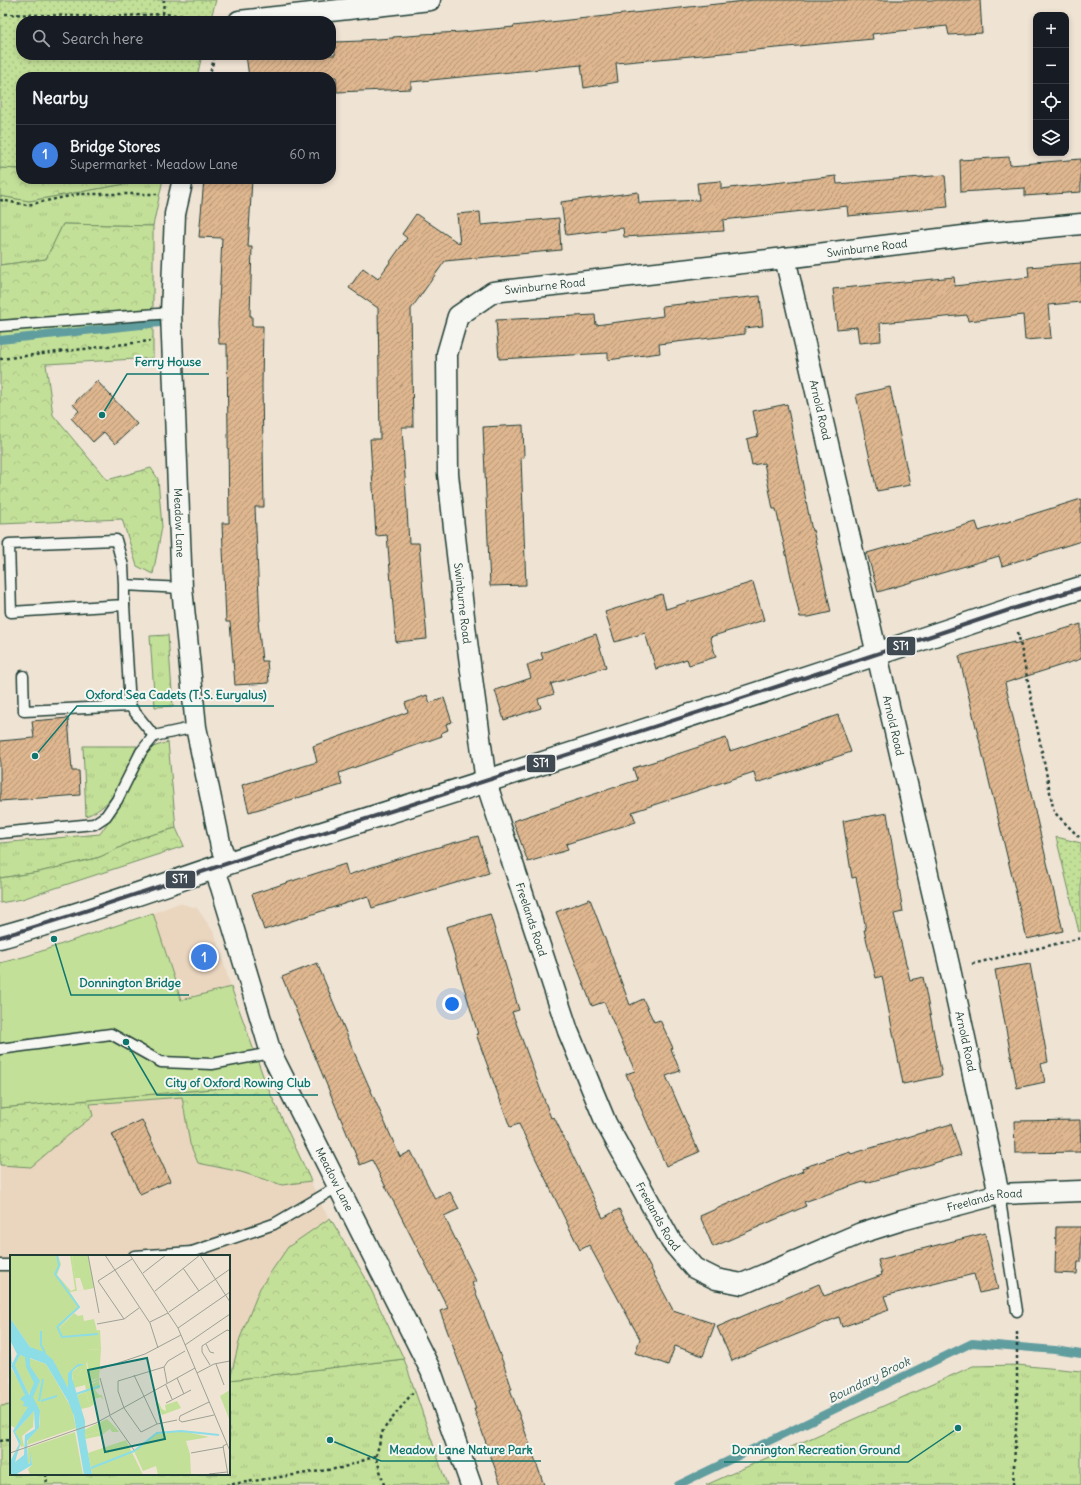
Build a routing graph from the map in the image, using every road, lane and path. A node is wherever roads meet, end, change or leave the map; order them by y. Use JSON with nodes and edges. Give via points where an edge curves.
{"nodes":[{"id":1,"x":164,"y":0,"type":"edge"},
{"id":2,"x":430,"y":0,"type":"edge"},
{"id":3,"x":5,"y":14,"type":"dead end"},
{"id":4,"x":163,"y":14,"type":"junction"},
{"id":5,"x":72,"y":16,"type":"edge"},
{"id":6,"x":124,"y":16,"type":"edge"},
{"id":7,"x":187,"y":16,"type":"edge"},
{"id":8,"x":284,"y":16,"type":"edge"},
{"id":9,"x":214,"y":60,"type":"edge"},
{"id":10,"x":210,"y":72,"type":"edge"},
{"id":11,"x":181,"y":187,"type":"edge"},
{"id":12,"x":0,"y":200,"type":"edge"},
{"id":13,"x":1081,"y":224,"type":"edge"},
{"id":14,"x":785,"y":258,"type":"junction"},
{"id":15,"x":171,"y":313,"type":"junction"},
{"id":16,"x":0,"y":326,"type":"edge"},
{"id":17,"x":172,"y":338,"type":"junction"},
{"id":18,"x":0,"y":359,"type":"edge"},
{"id":19,"x":124,"y":585,"type":"junction"},
{"id":20,"x":182,"y":588,"type":"junction"},
{"id":21,"x":1081,"y":588,"type":"edge"},
{"id":22,"x":124,"y":606,"type":"junction"},
{"id":23,"x":1017,"y":630,"type":"dead end"},
{"id":24,"x":878,"y":654,"type":"junction"},
{"id":25,"x":23,"y":676,"type":"dead end"},
{"id":26,"x":130,"y":706,"type":"junction"},
{"id":27,"x":196,"y":727,"type":"junction"},
{"id":28,"x":154,"y":736,"type":"junction"},
{"id":29,"x":486,"y":782,"type":"junction"},
{"id":30,"x":0,"y":833,"type":"edge"},
{"id":31,"x":1080,"y":839,"type":"edge"},
{"id":32,"x":220,"y":865,"type":"junction"},
{"id":33,"x":0,"y":937,"type":"edge"},
{"id":34,"x":1081,"y":938,"type":"edge"},
{"id":35,"x":950,"y":969,"type":"junction"},
{"id":36,"x":0,"y":1050,"type":"edge"},
{"id":37,"x":271,"y":1053,"type":"junction"},
{"id":38,"x":339,"y":1186,"type":"junction"},
{"id":39,"x":1081,"y":1191,"type":"edge"},
{"id":40,"x":999,"y":1194,"type":"junction"},
{"id":41,"x":192,"y":1254,"type":"edge"},
{"id":42,"x":163,"y":1255,"type":"edge"},
{"id":43,"x":10,"y":1265,"type":"edge"},
{"id":44,"x":0,"y":1266,"type":"edge"},
{"id":45,"x":1017,"y":1311,"type":"joint"},
{"id":46,"x":431,"y":1371,"type":"junction"},
{"id":47,"x":0,"y":1441,"type":"edge"},
{"id":48,"x":10,"y":1441,"type":"edge"},
{"id":49,"x":376,"y":1456,"type":"junction"},
{"id":50,"x":46,"y":1475,"type":"edge"},
{"id":51,"x":47,"y":1485,"type":"edge"},
{"id":52,"x":226,"y":1485,"type":"edge"},
{"id":53,"x":384,"y":1485,"type":"edge"},
{"id":54,"x":471,"y":1485,"type":"edge"},
{"id":55,"x":1013,"y":1485,"type":"edge"}],
"edges":[{"from":1,"to":4,"type":"path"},
{"from":2,"to":8,"type":"street"},
{"from":3,"to":5,"type":"path"},
{"from":4,"to":6,"type":"path"},
{"from":4,"to":7,"type":"path"},
{"from":9,"to":10,"type":"path"},
{"from":11,"to":12,"type":"path","via":[[79,194],[27,205]]},
{"from":11,"to":15,"type":"street","name":"Meadow Lane","via":[[175,214]]},
{"from":13,"to":14,"type":"street","name":"Swinburne Road"},
{"from":14,"to":24,"type":"street","name":"Arnold Road"},
{"from":14,"to":29,"type":"street","name":"Swinburne Road","via":[[493,292],[458,316],[448,354],[448,474]]},
{"from":15,"to":16,"type":"lane"},
{"from":15,"to":17,"type":"street","name":"Meadow Lane"},
{"from":17,"to":18,"type":"path"},
{"from":17,"to":20,"type":"street","name":"Meadow Lane"},
{"from":19,"to":20,"type":"lane"},
{"from":19,"to":22,"type":"lane"},
{"from":19,"to":22,"type":"lane","via":[[123,566],[116,540],[9,544],[11,612]]},
{"from":20,"to":27,"type":"street","name":"Meadow Lane"},
{"from":21,"to":24,"type":"main road"},
{"from":22,"to":26,"type":"lane"},
{"from":23,"to":31,"type":"path","via":[[1054,812]]},
{"from":24,"to":29,"type":"main road"},
{"from":24,"to":35,"type":"street","name":"Arnold Road"},
{"from":25,"to":26,"type":"lane","via":[[24,711]]},
{"from":26,"to":28,"type":"lane"},
{"from":27,"to":28,"type":"lane"},
{"from":27,"to":32,"type":"street","name":"Meadow Lane","via":[[221,847]]},
{"from":28,"to":30,"type":"lane","via":[[141,752],[117,800],[106,816],[94,824]]},
{"from":29,"to":32,"type":"main road"},
{"from":29,"to":40,"type":"street","name":"Freelands Road","via":[[568,1031],[606,1123],[671,1241],[694,1268],[716,1279],[742,1284],[861,1233]]},
{"from":32,"to":33,"type":"main road","via":[[61,920]]},
{"from":32,"to":37,"type":"street","name":"Meadow Lane","via":[[221,887]]},
{"from":34,"to":35,"type":"path"},
{"from":35,"to":40,"type":"street","name":"Arnold Road"},
{"from":36,"to":37,"type":"lane","via":[[111,1034],[160,1062],[212,1064]]},
{"from":37,"to":38,"type":"street","name":"Meadow Lane"},
{"from":38,"to":41,"type":"lane","via":[[274,1224]]},
{"from":38,"to":46,"type":"street","name":"Meadow Lane"},
{"from":39,"to":40,"type":"street","name":"Freelands Road"},
{"from":40,"to":45,"type":"lane"},
{"from":41,"to":42,"type":"lane"},
{"from":43,"to":44,"type":"lane"},
{"from":45,"to":55,"type":"path","via":[[1017,1408]]},
{"from":46,"to":49,"type":"path","via":[[383,1430]]},
{"from":46,"to":54,"type":"street","name":"Meadow Lane"},
{"from":47,"to":48,"type":"path"},
{"from":49,"to":52,"type":"path","via":[[341,1468]]},
{"from":49,"to":53,"type":"path"},
{"from":50,"to":51,"type":"path"}]}
